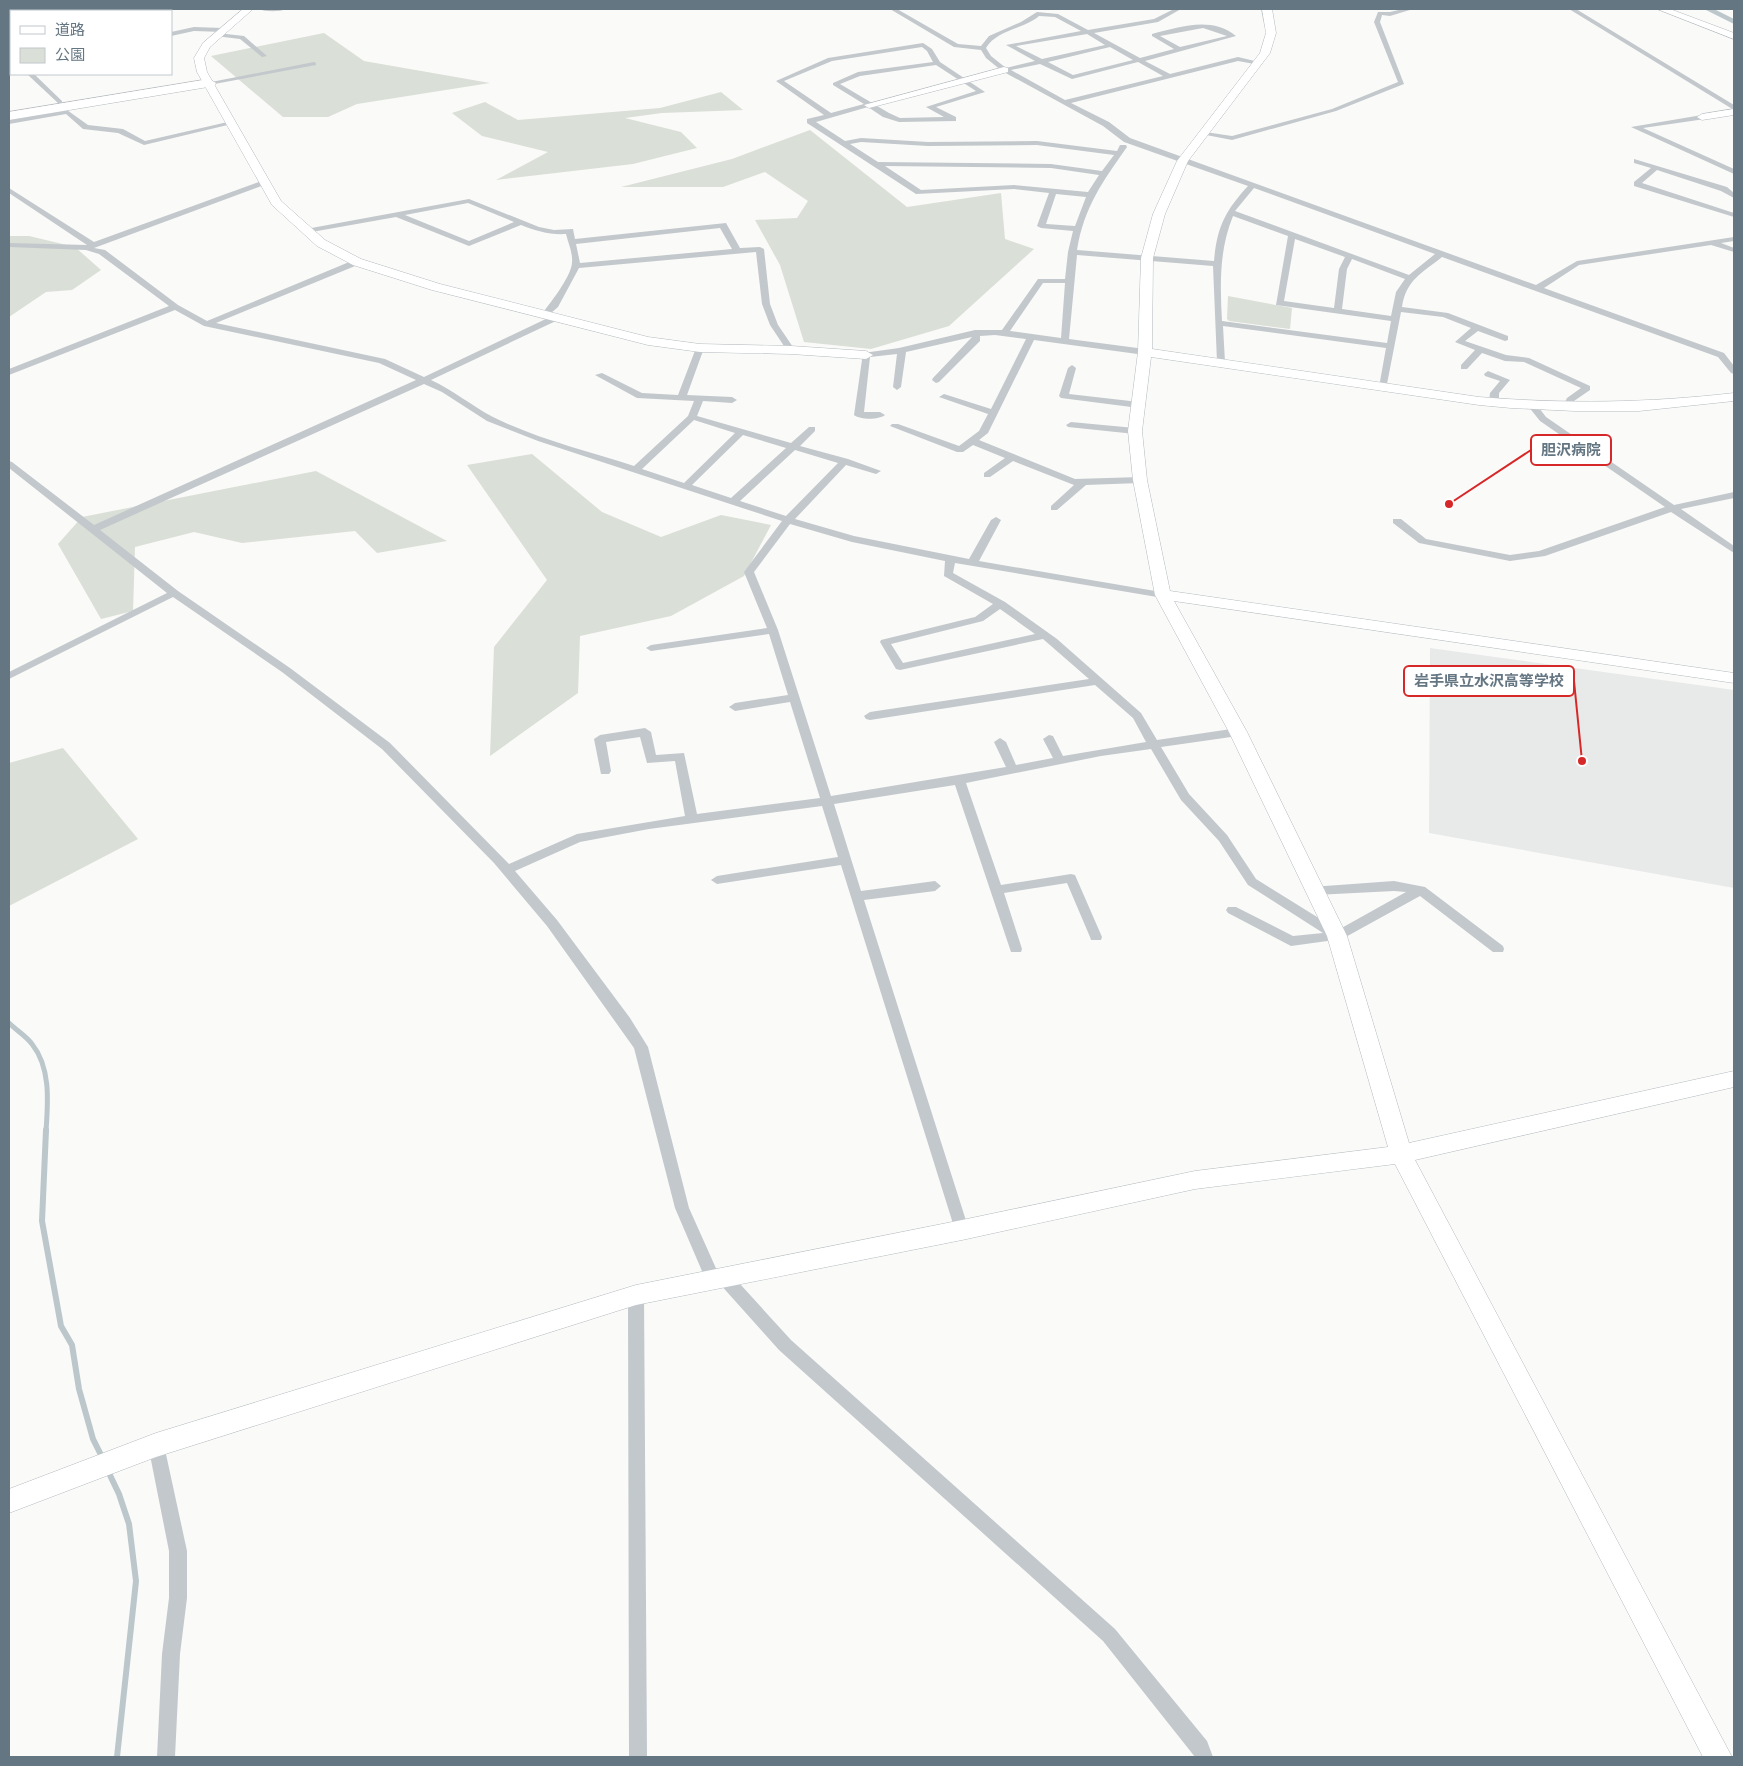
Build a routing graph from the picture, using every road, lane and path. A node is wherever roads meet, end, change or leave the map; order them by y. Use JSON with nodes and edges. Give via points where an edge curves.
{"nodes":[{"id":1,"x":248,"y":9,"type":"edge"},
{"id":2,"x":262,"y":9,"type":"edge"},
{"id":3,"x":283,"y":9,"type":"edge"},
{"id":4,"x":893,"y":9,"type":"edge"},
{"id":5,"x":1178,"y":9,"type":"edge"},
{"id":6,"x":1268,"y":9,"type":"edge"},
{"id":7,"x":1410,"y":9,"type":"edge"},
{"id":8,"x":1572,"y":9,"type":"edge"},
{"id":9,"x":1662,"y":9,"type":"edge"},
{"id":10,"x":1036,"y":11,"type":"edge"},
{"id":11,"x":1088,"y":32,"type":"junction"},
{"id":12,"x":220,"y":33,"type":"junction"},
{"id":13,"x":172,"y":34,"type":"edge"},
{"id":14,"x":1734,"y":36,"type":"edge"},
{"id":15,"x":1112,"y":45,"type":"junction"},
{"id":16,"x":983,"y":48,"type":"junction"},
{"id":17,"x":1180,"y":50,"type":"junction"},
{"id":18,"x":264,"y":56,"type":"dead end"},
{"id":19,"x":1140,"y":59,"type":"junction"},
{"id":20,"x":1040,"y":61,"type":"junction"},
{"id":21,"x":1260,"y":62,"type":"junction"},
{"id":22,"x":937,"y":63,"type":"junction"},
{"id":23,"x":314,"y":64,"type":"dead end"},
{"id":24,"x":1004,"y":70,"type":"junction"},
{"id":25,"x":31,"y":75,"type":"edge"},
{"id":26,"x":1168,"y":76,"type":"junction"},
{"id":27,"x":963,"y":82,"type":"junction"},
{"id":28,"x":208,"y":83,"type":"junction"},
{"id":29,"x":60,"y":102,"type":"dead end"},
{"id":30,"x":1066,"y":102,"type":"junction"},
{"id":31,"x":869,"y":105,"type":"junction"},
{"id":32,"x":1734,"y":110,"type":"edge"},
{"id":33,"x":9,"y":116,"type":"edge"},
{"id":34,"x":830,"y":116,"type":"junction"},
{"id":35,"x":1702,"y":117,"type":"joint"},
{"id":36,"x":9,"y":122,"type":"edge"},
{"id":37,"x":232,"y":122,"type":"junction"},
{"id":38,"x":1205,"y":134,"type":"junction"},
{"id":39,"x":1127,"y":140,"type":"junction"},
{"id":40,"x":843,"y":142,"type":"junction"},
{"id":41,"x":1119,"y":153,"type":"junction"},
{"id":42,"x":1184,"y":161,"type":"junction"},
{"id":43,"x":1637,"y":161,"type":"dead end"},
{"id":44,"x":876,"y":164,"type":"junction"},
{"id":45,"x":1656,"y":167,"type":"junction"},
{"id":46,"x":1734,"y":172,"type":"edge"},
{"id":47,"x":1105,"y":174,"type":"junction"},
{"id":48,"x":264,"y":182,"type":"junction"},
{"id":49,"x":1251,"y":187,"type":"junction"},
{"id":50,"x":9,"y":190,"type":"edge"},
{"id":51,"x":1053,"y":191,"type":"junction"},
{"id":52,"x":1091,"y":195,"type":"junction"},
{"id":53,"x":1734,"y":196,"type":"edge"},
{"id":54,"x":1230,"y":212,"type":"junction"},
{"id":55,"x":395,"y":213,"type":"junction"},
{"id":56,"x":1734,"y":215,"type":"edge"},
{"id":57,"x":521,"y":222,"type":"junction"},
{"id":58,"x":1078,"y":229,"type":"junction"},
{"id":59,"x":306,"y":231,"type":"junction"},
{"id":60,"x":1292,"y":234,"type":"junction"},
{"id":61,"x":1734,"y":239,"type":"edge"},
{"id":62,"x":570,"y":242,"type":"junction"},
{"id":63,"x":1712,"y":243,"type":"junction"},
{"id":64,"x":9,"y":245,"type":"edge"},
{"id":65,"x":90,"y":246,"type":"junction"},
{"id":66,"x":1734,"y":250,"type":"edge"},
{"id":67,"x":738,"y":251,"type":"junction"},
{"id":68,"x":1072,"y":252,"type":"junction"},
{"id":69,"x":1439,"y":255,"type":"junction"},
{"id":70,"x":1350,"y":256,"type":"junction"},
{"id":71,"x":1146,"y":258,"type":"junction"},
{"id":72,"x":358,"y":262,"type":"junction"},
{"id":73,"x":1217,"y":264,"type":"junction"},
{"id":74,"x":576,"y":266,"type":"junction"},
{"id":75,"x":1410,"y":278,"type":"junction"},
{"id":76,"x":1070,"y":281,"type":"junction"},
{"id":77,"x":1538,"y":288,"type":"junction"},
{"id":78,"x":174,"y":307,"type":"junction"},
{"id":79,"x":1397,"y":309,"type":"junction"},
{"id":80,"x":1338,"y":311,"type":"junction"},
{"id":81,"x":549,"y":317,"type":"junction"},
{"id":82,"x":1396,"y":319,"type":"junction"},
{"id":83,"x":1219,"y":323,"type":"junction"},
{"id":84,"x":206,"y":324,"type":"junction"},
{"id":85,"x":1477,"y":327,"type":"junction"},
{"id":86,"x":975,"y":333,"type":"junction"},
{"id":87,"x":1004,"y":333,"type":"junction"},
{"id":88,"x":1032,"y":336,"type":"junction"},
{"id":89,"x":1505,"y":338,"type":"dead end"},
{"id":90,"x":1065,"y":340,"type":"junction"},
{"id":91,"x":1391,"y":346,"type":"junction"},
{"id":92,"x":700,"y":348,"type":"junction"},
{"id":93,"x":1481,"y":349,"type":"junction"},
{"id":94,"x":791,"y":350,"type":"junction"},
{"id":95,"x":902,"y":352,"type":"junction"},
{"id":96,"x":1145,"y":352,"type":"junction"},
{"id":97,"x":866,"y":355,"type":"junction"},
{"id":98,"x":1221,"y":362,"type":"junction"},
{"id":99,"x":1464,"y":367,"type":"dead end"},
{"id":100,"x":1072,"y":368,"type":"dead end"},
{"id":101,"x":1734,"y":371,"type":"edge"},
{"id":102,"x":9,"y":372,"type":"edge"},
{"id":103,"x":1488,"y":374,"type":"dead end"},
{"id":104,"x":599,"y":375,"type":"dead end"},
{"id":105,"x":424,"y":380,"type":"junction"},
{"id":106,"x":936,"y":380,"type":"dead end"},
{"id":107,"x":897,"y":387,"type":"dead end"},
{"id":108,"x":1383,"y":387,"type":"junction"},
{"id":109,"x":944,"y":397,"type":"dead end"},
{"id":110,"x":1734,"y":397,"type":"edge"},
{"id":111,"x":681,"y":398,"type":"junction"},
{"id":112,"x":699,"y":398,"type":"junction"},
{"id":113,"x":732,"y":400,"type":"dead end"},
{"id":114,"x":1494,"y":402,"type":"junction"},
{"id":115,"x":1138,"y":405,"type":"junction"},
{"id":116,"x":1533,"y":406,"type":"junction"},
{"id":117,"x":1568,"y":406,"type":"junction"},
{"id":118,"x":992,"y":412,"type":"junction"},
{"id":119,"x":880,"y":415,"type":"dead end"},
{"id":120,"x":692,"y":417,"type":"junction"},
{"id":121,"x":1071,"y":425,"type":"dead end"},
{"id":122,"x":895,"y":426,"type":"dead end"},
{"id":123,"x":812,"y":429,"type":"dead end"},
{"id":124,"x":742,"y":431,"type":"junction"},
{"id":125,"x":1135,"y":432,"type":"junction"},
{"id":126,"x":972,"y":441,"type":"junction"},
{"id":127,"x":795,"y":446,"type":"junction"},
{"id":128,"x":1012,"y":457,"type":"junction"},
{"id":129,"x":846,"y":462,"type":"junction"},
{"id":130,"x":9,"y":464,"type":"edge"},
{"id":131,"x":635,"y":471,"type":"junction"},
{"id":132,"x":876,"y":471,"type":"dead end"},
{"id":133,"x":987,"y":475,"type":"dead end"},
{"id":134,"x":1140,"y":480,"type":"junction"},
{"id":135,"x":1083,"y":482,"type":"junction"},
{"id":136,"x":685,"y":487,"type":"junction"},
{"id":137,"x":1734,"y":495,"type":"edge"},
{"id":138,"x":732,"y":503,"type":"junction"},
{"id":139,"x":1054,"y":508,"type":"dead end"},
{"id":140,"x":1672,"y":508,"type":"junction"},
{"id":141,"x":788,"y":520,"type":"junction"},
{"id":142,"x":996,"y":520,"type":"dead end"},
{"id":143,"x":1397,"y":521,"type":"dead end"},
{"id":144,"x":94,"y":529,"type":"junction"},
{"id":145,"x":1734,"y":550,"type":"edge"},
{"id":146,"x":950,"y":559,"type":"junction"},
{"id":147,"x":972,"y":563,"type":"junction"},
{"id":148,"x":174,"y":593,"type":"junction"},
{"id":149,"x":1163,"y":594,"type":"junction"},
{"id":150,"x":1001,"y":604,"type":"junction"},
{"id":151,"x":773,"y":630,"type":"junction"},
{"id":152,"x":1046,"y":636,"type":"junction"},
{"id":153,"x":651,"y":648,"type":"dead end"},
{"id":154,"x":9,"y":676,"type":"edge"},
{"id":155,"x":1734,"y":678,"type":"edge"},
{"id":156,"x":1098,"y":681,"type":"junction"},
{"id":157,"x":794,"y":698,"type":"junction"},
{"id":158,"x":735,"y":707,"type":"dead end"},
{"id":159,"x":870,"y":716,"type":"dead end"},
{"id":160,"x":1238,"y":732,"type":"junction"},
{"id":161,"x":1049,"y":739,"type":"dead end"},
{"id":162,"x":1000,"y":742,"type":"dead end"},
{"id":163,"x":1154,"y":745,"type":"junction"},
{"id":164,"x":1060,"y":761,"type":"junction"},
{"id":165,"x":1013,"y":770,"type":"junction"},
{"id":166,"x":606,"y":771,"type":"dead end"},
{"id":167,"x":959,"y":780,"type":"junction"},
{"id":168,"x":826,"y":801,"type":"junction"},
{"id":169,"x":692,"y":819,"type":"junction"},
{"id":170,"x":845,"y":860,"type":"junction"},
{"id":171,"x":507,"y":870,"type":"junction"},
{"id":172,"x":717,"y":880,"type":"dead end"},
{"id":173,"x":935,"y":886,"type":"dead end"},
{"id":174,"x":996,"y":890,"type":"junction"},
{"id":175,"x":1315,"y":890,"type":"junction"},
{"id":176,"x":1421,"y":890,"type":"junction"},
{"id":177,"x":856,"y":896,"type":"junction"},
{"id":178,"x":1232,"y":910,"type":"dead end"},
{"id":179,"x":1338,"y":936,"type":"junction"},
{"id":180,"x":1096,"y":937,"type":"dead end"},
{"id":181,"x":1498,"y":949,"type":"dead end"},
{"id":182,"x":1016,"y":950,"type":"dead end"},
{"id":183,"x":1734,"y":1079,"type":"edge"},
{"id":184,"x":1401,"y":1154,"type":"junction"},
{"id":185,"x":962,"y":1230,"type":"junction"},
{"id":186,"x":719,"y":1279,"type":"junction"},
{"id":187,"x":636,"y":1295,"type":"junction"},
{"id":188,"x":156,"y":1445,"type":"junction"},
{"id":189,"x":9,"y":1501,"type":"edge"},
{"id":190,"x":166,"y":1757,"type":"edge"},
{"id":191,"x":638,"y":1757,"type":"edge"},
{"id":192,"x":1204,"y":1757,"type":"edge"},
{"id":193,"x":1718,"y":1757,"type":"edge"}],
"edges":[{"from":1,"to":12,"type":"street"},
{"from":2,"to":3,"type":"street"},
{"from":4,"to":16,"type":"street","via":[[956,46]]},
{"from":5,"to":11,"type":"street","via":[[1156,21]]},
{"from":6,"to":21,"type":"street","via":[[1271,32]]},
{"from":7,"to":38,"type":"street","via":[[1380,13],[1377,22],[1402,84],[1334,110],[1232,138]]},
{"from":8,"to":32,"type":"street"},
{"from":9,"to":14,"type":"street"},
{"from":10,"to":11,"type":"street","via":[[1056,15]]},
{"from":10,"to":16,"type":"street","via":[[1028,23],[989,38]]},
{"from":11,"to":15,"type":"street"},
{"from":11,"to":20,"type":"street","via":[[1009,45]]},
{"from":12,"to":13,"type":"street","via":[[194,30]]},
{"from":12,"to":18,"type":"street","via":[[242,37]]},
{"from":12,"to":28,"type":"street","via":[[206,45],[199,58]]},
{"from":15,"to":19,"type":"street"},
{"from":15,"to":20,"type":"street"},
{"from":16,"to":24,"type":"street","via":[[987,58]]},
{"from":17,"to":17,"type":"street","via":[[1224,39],[1234,36],[1204,24],[1154,35]]},
{"from":17,"to":19,"type":"street"},
{"from":19,"to":20,"type":"street","via":[[1072,77]]},
{"from":19,"to":26,"type":"street"},
{"from":20,"to":24,"type":"street"},
{"from":21,"to":26,"type":"street","via":[[1238,59]]},
{"from":21,"to":38,"type":"street"},
{"from":22,"to":27,"type":"street"},
{"from":22,"to":31,"type":"street","via":[[858,74],[835,84]]},
{"from":22,"to":34,"type":"street","via":[[930,50],[922,45],[830,59],[779,81]]},
{"from":23,"to":28,"type":"street"},
{"from":24,"to":27,"type":"street"},
{"from":24,"to":30,"type":"street"},
{"from":25,"to":29,"type":"street"},
{"from":26,"to":30,"type":"street"},
{"from":27,"to":31,"type":"street"},
{"from":27,"to":31,"type":"street","via":[[982,92],[930,106],[953,120],[899,120]]},
{"from":28,"to":33,"type":"highway"},
{"from":28,"to":37,"type":"street"},
{"from":30,"to":39,"type":"street","via":[[1107,124]]},
{"from":31,"to":34,"type":"street"},
{"from":32,"to":35,"type":"street"},
{"from":34,"to":40,"type":"street","via":[[810,121]]},
{"from":35,"to":46,"type":"street","via":[[1635,127]]},
{"from":36,"to":37,"type":"street","via":[[68,112],[86,127],[120,132],[144,143]]},
{"from":37,"to":48,"type":"street"},
{"from":38,"to":42,"type":"street"},
{"from":39,"to":41,"type":"street"},
{"from":39,"to":42,"type":"street"},
{"from":40,"to":41,"type":"street","via":[[1037,142]]},
{"from":40,"to":44,"type":"street"},
{"from":41,"to":47,"type":"street"},
{"from":42,"to":49,"type":"street"},
{"from":42,"to":71,"type":"street","via":[[1159,214]]},
{"from":43,"to":45,"type":"street"},
{"from":44,"to":47,"type":"street","via":[[1051,166]]},
{"from":44,"to":51,"type":"street","via":[[919,192],[1014,187]]},
{"from":45,"to":53,"type":"street","via":[[1724,189]]},
{"from":45,"to":56,"type":"street","via":[[1636,184]]},
{"from":47,"to":52,"type":"street"},
{"from":48,"to":59,"type":"street","via":[[276,203]]},
{"from":48,"to":65,"type":"street"},
{"from":49,"to":54,"type":"street"},
{"from":49,"to":69,"type":"street"},
{"from":50,"to":65,"type":"street"},
{"from":51,"to":52,"type":"street"},
{"from":51,"to":58,"type":"street","via":[[1041,226]]},
{"from":52,"to":58,"type":"street"},
{"from":54,"to":60,"type":"street"},
{"from":54,"to":73,"type":"street"},
{"from":55,"to":57,"type":"street","via":[[469,201]]},
{"from":55,"to":57,"type":"street","via":[[469,244]]},
{"from":55,"to":59,"type":"street"},
{"from":57,"to":62,"type":"street","via":[[537,229],[570,231]]},
{"from":58,"to":68,"type":"street"},
{"from":59,"to":72,"type":"street","via":[[320,243]]},
{"from":60,"to":70,"type":"street"},
{"from":60,"to":80,"type":"street","via":[[1279,303]]},
{"from":61,"to":63,"type":"street"},
{"from":62,"to":67,"type":"street","via":[[723,225]]},
{"from":62,"to":74,"type":"street"},
{"from":63,"to":66,"type":"street"},
{"from":63,"to":77,"type":"street","via":[[1577,263]]},
{"from":64,"to":65,"type":"street"},
{"from":65,"to":78,"type":"street"},
{"from":67,"to":74,"type":"street"},
{"from":67,"to":94,"type":"street","via":[[760,249],[766,304],[774,325]]},
{"from":68,"to":71,"type":"street"},
{"from":68,"to":76,"type":"street"},
{"from":69,"to":75,"type":"street"},
{"from":69,"to":77,"type":"street"},
{"from":70,"to":75,"type":"street"},
{"from":70,"to":80,"type":"street","via":[[1343,269]]},
{"from":71,"to":73,"type":"street"},
{"from":71,"to":96,"type":"street"},
{"from":72,"to":81,"type":"street"},
{"from":72,"to":84,"type":"street"},
{"from":73,"to":83,"type":"street"},
{"from":74,"to":81,"type":"street"},
{"from":75,"to":79,"type":"street","via":[[1400,292]]},
{"from":76,"to":87,"type":"street","via":[[1041,281]]},
{"from":76,"to":90,"type":"street"},
{"from":77,"to":101,"type":"street","via":[[1721,354]]},
{"from":78,"to":84,"type":"street"},
{"from":78,"to":102,"type":"street"},
{"from":79,"to":82,"type":"street"},
{"from":79,"to":85,"type":"street","via":[[1445,315]]},
{"from":80,"to":82,"type":"street"},
{"from":81,"to":92,"type":"street","via":[[648,342]]},
{"from":81,"to":105,"type":"street"},
{"from":82,"to":91,"type":"street"},
{"from":83,"to":91,"type":"street"},
{"from":83,"to":98,"type":"street"},
{"from":84,"to":105,"type":"street","via":[[382,360]]},
{"from":85,"to":89,"type":"street"},
{"from":85,"to":93,"type":"street","via":[[1458,342]]},
{"from":86,"to":87,"type":"street"},
{"from":86,"to":95,"type":"street"},
{"from":86,"to":106,"type":"street","via":[[977,338]]},
{"from":87,"to":88,"type":"street"},
{"from":88,"to":90,"type":"street"},
{"from":88,"to":118,"type":"street"},
{"from":90,"to":96,"type":"street"},
{"from":91,"to":108,"type":"street"},
{"from":92,"to":94,"type":"street"},
{"from":92,"to":111,"type":"street"},
{"from":93,"to":99,"type":"street"},
{"from":93,"to":117,"type":"street","via":[[1505,358],[1526,360],[1587,388],[1570,400]]},
{"from":94,"to":97,"type":"street"},
{"from":95,"to":97,"type":"street"},
{"from":95,"to":107,"type":"street"},
{"from":96,"to":98,"type":"street"},
{"from":96,"to":115,"type":"street"},
{"from":97,"to":119,"type":"street","via":[[859,414]]},
{"from":98,"to":108,"type":"street"},
{"from":100,"to":115,"type":"street","via":[[1064,396]]},
{"from":103,"to":114,"type":"street","via":[[1506,380],[1495,393]]},
{"from":104,"to":111,"type":"street","via":[[640,396]]},
{"from":105,"to":131,"type":"street","via":[[490,419]]},
{"from":105,"to":144,"type":"street"},
{"from":108,"to":114,"type":"street"},
{"from":109,"to":118,"type":"street"},
{"from":110,"to":117,"type":"street","via":[[1691,404]]},
{"from":111,"to":112,"type":"street"},
{"from":112,"to":113,"type":"street"},
{"from":112,"to":120,"type":"street"},
{"from":114,"to":116,"type":"street"},
{"from":115,"to":125,"type":"street"},
{"from":116,"to":117,"type":"street"},
{"from":116,"to":140,"type":"street","via":[[1543,419]]},
{"from":118,"to":126,"type":"street","via":[[983,433]]},
{"from":120,"to":124,"type":"street"},
{"from":120,"to":131,"type":"street"},
{"from":121,"to":125,"type":"street"},
{"from":122,"to":126,"type":"street","via":[[960,450]]},
{"from":123,"to":127,"type":"street"},
{"from":124,"to":127,"type":"street"},
{"from":124,"to":136,"type":"street"},
{"from":125,"to":134,"type":"street"},
{"from":126,"to":128,"type":"street"},
{"from":127,"to":129,"type":"street"},
{"from":127,"to":138,"type":"street"},
{"from":128,"to":133,"type":"street"},
{"from":128,"to":135,"type":"street","via":[[1074,482]]},
{"from":129,"to":132,"type":"street"},
{"from":129,"to":141,"type":"street"},
{"from":130,"to":144,"type":"street"},
{"from":131,"to":136,"type":"street"},
{"from":134,"to":135,"type":"street"},
{"from":134,"to":149,"type":"street"},
{"from":135,"to":139,"type":"street"},
{"from":136,"to":138,"type":"street"},
{"from":137,"to":140,"type":"street"},
{"from":138,"to":141,"type":"street"},
{"from":140,"to":143,"type":"street","via":[[1540,554],[1510,558],[1423,541]]},
{"from":140,"to":145,"type":"street"},
{"from":141,"to":146,"type":"street","via":[[852,539]]},
{"from":141,"to":151,"type":"street","via":[[749,572]]},
{"from":142,"to":147,"type":"street"},
{"from":144,"to":148,"type":"street"},
{"from":146,"to":147,"type":"street"},
{"from":146,"to":150,"type":"street","via":[[948,574]]},
{"from":147,"to":149,"type":"street"},
{"from":148,"to":154,"type":"street"},
{"from":148,"to":171,"type":"street","via":[[286,670],[386,746]]},
{"from":149,"to":155,"type":"street"},
{"from":149,"to":160,"type":"street"},
{"from":150,"to":152,"type":"street"},
{"from":150,"to":152,"type":"street","via":[[979,619],[885,642],[900,667]]},
{"from":151,"to":153,"type":"street"},
{"from":151,"to":157,"type":"street"},
{"from":152,"to":156,"type":"street"},
{"from":156,"to":159,"type":"street"},
{"from":156,"to":163,"type":"street","via":[[1137,716]]},
{"from":157,"to":158,"type":"street"},
{"from":157,"to":168,"type":"street"},
{"from":160,"to":163,"type":"street"},
{"from":160,"to":175,"type":"street"},
{"from":161,"to":164,"type":"street"},
{"from":162,"to":165,"type":"street"},
{"from":163,"to":164,"type":"street"},
{"from":163,"to":179,"type":"street","via":[[1185,798],[1223,838],[1252,882]]},
{"from":164,"to":165,"type":"street"},
{"from":165,"to":167,"type":"street"},
{"from":166,"to":169,"type":"street","via":[[600,739],[645,732],[651,760],[680,756]]},
{"from":167,"to":168,"type":"street"},
{"from":167,"to":174,"type":"street"},
{"from":168,"to":169,"type":"street"},
{"from":168,"to":170,"type":"street"},
{"from":169,"to":171,"type":"street","via":[[577,838]]},
{"from":170,"to":172,"type":"street"},
{"from":170,"to":177,"type":"street"},
{"from":171,"to":186,"type":"street","via":[[552,923],[641,1047],[682,1208]]},
{"from":173,"to":177,"type":"street"},
{"from":174,"to":180,"type":"street","via":[[1071,878]]},
{"from":174,"to":182,"type":"street"},
{"from":175,"to":176,"type":"street","via":[[1394,886]]},
{"from":175,"to":179,"type":"street"},
{"from":176,"to":179,"type":"street"},
{"from":176,"to":181,"type":"street"},
{"from":177,"to":185,"type":"street"},
{"from":178,"to":179,"type":"street","via":[[1291,941]]},
{"from":179,"to":184,"type":"street"},
{"from":183,"to":184,"type":"street"},
{"from":184,"to":185,"type":"street","via":[[1195,1180]]},
{"from":184,"to":193,"type":"street"},
{"from":185,"to":186,"type":"street"},
{"from":186,"to":187,"type":"street"},
{"from":186,"to":192,"type":"street","via":[[785,1345],[1109,1635]]},
{"from":187,"to":188,"type":"street"},
{"from":187,"to":191,"type":"street"},
{"from":188,"to":189,"type":"street"},
{"from":188,"to":190,"type":"street","via":[[178,1551],[178,1598],[171,1654]]}]}
